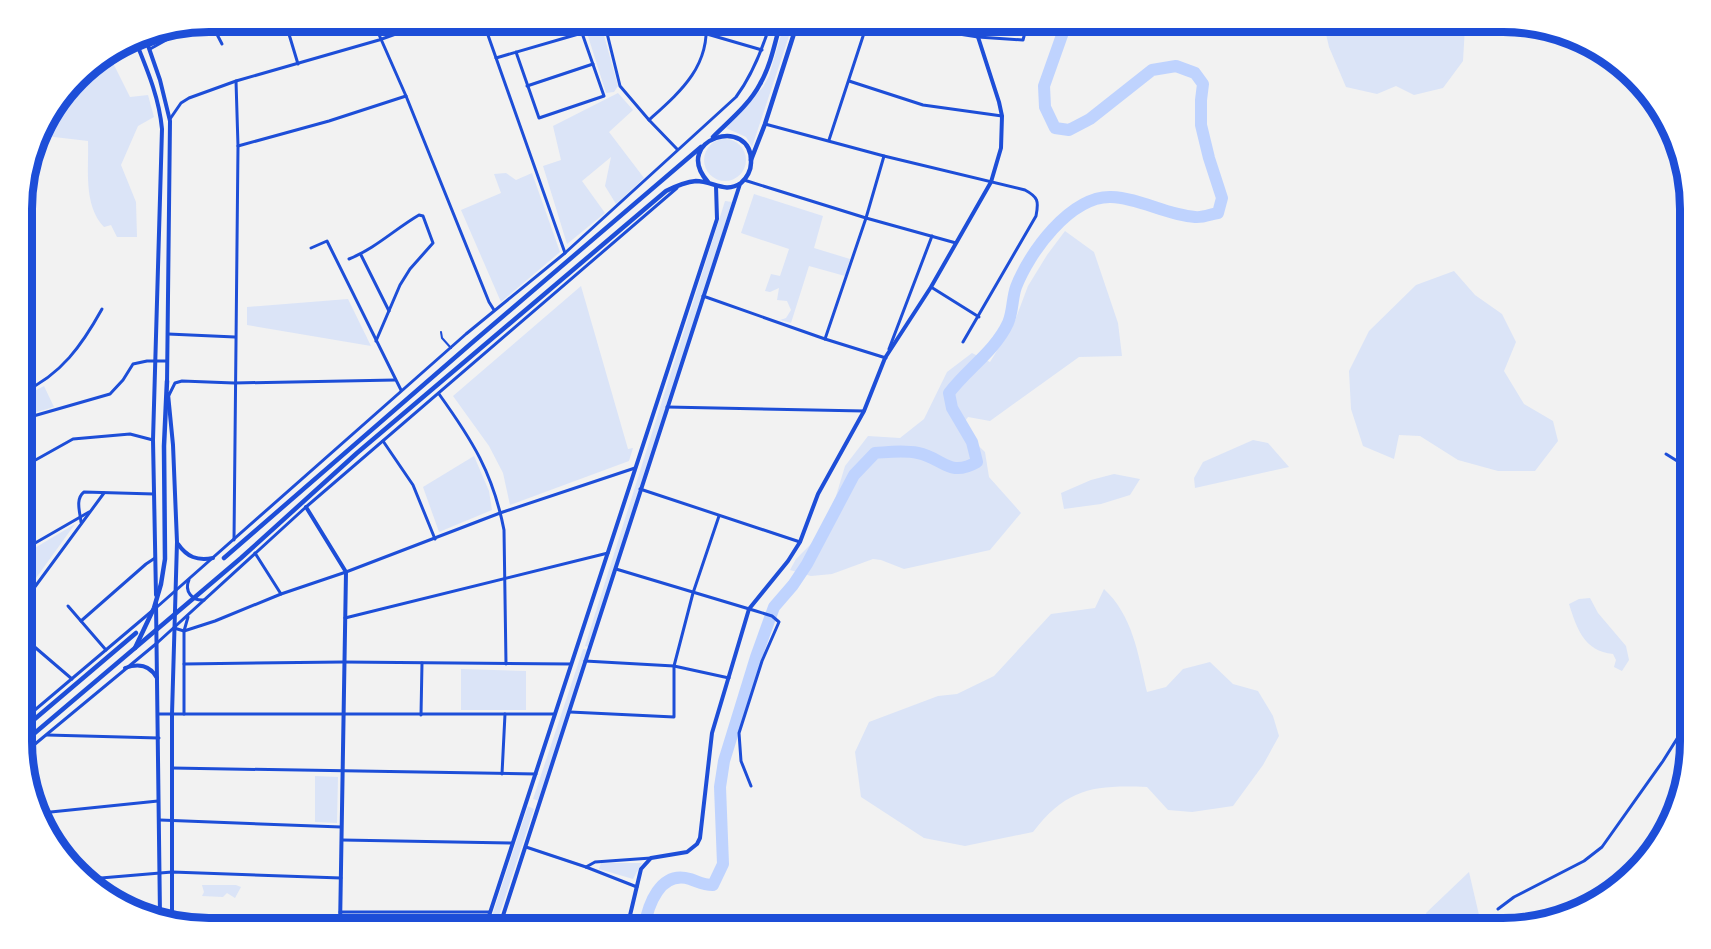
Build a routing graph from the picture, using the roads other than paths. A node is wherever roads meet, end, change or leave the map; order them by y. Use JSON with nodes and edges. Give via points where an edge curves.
{"nodes":[{"id":1,"x":216,"y":32,"type":"edge"},
{"id":2,"x":288,"y":32,"type":"edge"},
{"id":3,"x":376,"y":32,"type":"edge"},
{"id":4,"x":401,"y":32,"type":"edge"},
{"id":5,"x":487,"y":32,"type":"edge"},
{"id":6,"x":607,"y":32,"type":"edge"},
{"id":7,"x":694,"y":32,"type":"edge"},
{"id":8,"x":768,"y":32,"type":"edge"},
{"id":9,"x":778,"y":32,"type":"edge"},
{"id":10,"x":794,"y":32,"type":"edge"},
{"id":11,"x":865,"y":32,"type":"edge"},
{"id":12,"x":946,"y":32,"type":"edge"},
{"id":13,"x":979,"y":32,"type":"edge"},
{"id":14,"x":1025,"y":32,"type":"edge"},
{"id":15,"x":707,"y":34,"type":"junction"},
{"id":16,"x":176,"y":35,"type":"edge"},
{"id":17,"x":978,"y":37,"type":"junction"},
{"id":18,"x":379,"y":40,"type":"junction"},
{"id":19,"x":148,"y":43,"type":"edge"},
{"id":20,"x":222,"y":44,"type":"dead end"},
{"id":21,"x":138,"y":46,"type":"edge"},
{"id":22,"x":150,"y":49,"type":"junction"},
{"id":23,"x":762,"y":50,"type":"junction"},
{"id":24,"x":516,"y":52,"type":"junction"},
{"id":25,"x":496,"y":58,"type":"junction"},
{"id":26,"x":298,"y":64,"type":"junction"},
{"id":27,"x":593,"y":64,"type":"junction"},
{"id":28,"x":236,"y":81,"type":"junction"},
{"id":29,"x":849,"y":81,"type":"junction"},
{"id":30,"x":527,"y":86,"type":"junction"},
{"id":31,"x":406,"y":96,"type":"junction"},
{"id":32,"x":1002,"y":116,"type":"junction"},
{"id":33,"x":649,"y":120,"type":"junction"},
{"id":34,"x":170,"y":121,"type":"junction"},
{"id":35,"x":765,"y":124,"type":"junction"},
{"id":36,"x":711,"y":139,"type":"junction"},
{"id":37,"x":829,"y":140,"type":"junction"},
{"id":38,"x":705,"y":144,"type":"junction"},
{"id":39,"x":238,"y":146,"type":"junction"},
{"id":40,"x":677,"y":149,"type":"junction"},
{"id":41,"x":884,"y":156,"type":"junction"},
{"id":42,"x":751,"y":160,"type":"junction"},
{"id":43,"x":742,"y":181,"type":"junction"},
{"id":44,"x":708,"y":182,"type":"junction"},
{"id":45,"x":991,"y":182,"type":"junction"},
{"id":46,"x":716,"y":186,"type":"junction"},
{"id":47,"x":632,"y":195,"type":"junction"},
{"id":48,"x":637,"y":201,"type":"junction"},
{"id":49,"x":866,"y":218,"type":"junction"},
{"id":50,"x":932,"y":236,"type":"junction"},
{"id":51,"x":956,"y":243,"type":"junction"},
{"id":52,"x":311,"y":248,"type":"dead end"},
{"id":53,"x":565,"y":253,"type":"junction"},
{"id":54,"x":361,"y":255,"type":"junction"},
{"id":55,"x":349,"y":259,"type":"dead end"},
{"id":56,"x":931,"y":287,"type":"junction"},
{"id":57,"x":703,"y":296,"type":"junction"},
{"id":58,"x":536,"y":304,"type":"junction"},
{"id":59,"x":102,"y":309,"type":"dead end"},
{"id":60,"x":494,"y":310,"type":"junction"},
{"id":61,"x":389,"y":311,"type":"junction"},
{"id":62,"x":979,"y":317,"type":"junction"},
{"id":63,"x":441,"y":332,"type":"dead end"},
{"id":64,"x":167,"y":334,"type":"junction"},
{"id":65,"x":466,"y":334,"type":"junction"},
{"id":66,"x":235,"y":337,"type":"junction"},
{"id":67,"x":825,"y":339,"type":"junction"},
{"id":68,"x":376,"y":341,"type":"junction"},
{"id":69,"x":474,"y":341,"type":"junction"},
{"id":70,"x":963,"y":342,"type":"dead end"},
{"id":71,"x":451,"y":348,"type":"junction"},
{"id":72,"x":885,"y":358,"type":"junction"},
{"id":73,"x":155,"y":361,"type":"junction"},
{"id":74,"x":167,"y":361,"type":"junction"},
{"id":75,"x":395,"y":380,"type":"junction"},
{"id":76,"x":167,"y":381,"type":"junction"},
{"id":77,"x":234,"y":383,"type":"junction"},
{"id":78,"x":31,"y":388,"type":"edge"},
{"id":79,"x":401,"y":390,"type":"junction"},
{"id":80,"x":439,"y":394,"type":"junction"},
{"id":81,"x":168,"y":397,"type":"junction"},
{"id":82,"x":668,"y":407,"type":"junction"},
{"id":83,"x":864,"y":411,"type":"junction"},
{"id":84,"x":31,"y":416,"type":"edge"},
{"id":85,"x":153,"y":440,"type":"junction"},
{"id":86,"x":383,"y":441,"type":"junction"},
{"id":87,"x":1666,"y":454,"type":"dead end"},
{"id":88,"x":31,"y":461,"type":"edge"},
{"id":89,"x":1679,"y":462,"type":"edge"},
{"id":90,"x":636,"y":468,"type":"junction"},
{"id":91,"x":640,"y":489,"type":"junction"},
{"id":92,"x":104,"y":493,"type":"junction"},
{"id":93,"x":154,"y":494,"type":"junction"},
{"id":94,"x":306,"y":507,"type":"junction"},
{"id":95,"x":90,"y":511,"type":"junction"},
{"id":96,"x":500,"y":513,"type":"junction"},
{"id":97,"x":81,"y":516,"type":"junction"},
{"id":98,"x":719,"y":516,"type":"junction"},
{"id":99,"x":82,"y":524,"type":"junction"},
{"id":100,"x":435,"y":539,"type":"junction"},
{"id":101,"x":234,"y":540,"type":"junction"},
{"id":102,"x":177,"y":542,"type":"junction"},
{"id":103,"x":800,"y":542,"type":"junction"},
{"id":104,"x":31,"y":545,"type":"edge"},
{"id":105,"x":255,"y":553,"type":"junction"},
{"id":106,"x":608,"y":553,"type":"junction"},
{"id":107,"x":156,"y":558,"type":"junction"},
{"id":108,"x":213,"y":558,"type":"junction"},
{"id":109,"x":224,"y":558,"type":"dead end"},
{"id":110,"x":616,"y":569,"type":"junction"},
{"id":111,"x":346,"y":572,"type":"junction"},
{"id":112,"x":190,"y":578,"type":"junction"},
{"id":113,"x":505,"y":579,"type":"junction"},
{"id":114,"x":31,"y":591,"type":"edge"},
{"id":115,"x":175,"y":591,"type":"junction"},
{"id":116,"x":281,"y":594,"type":"junction"},
{"id":117,"x":693,"y":594,"type":"junction"},
{"id":118,"x":206,"y":600,"type":"junction"},
{"id":119,"x":68,"y":606,"type":"dead end"},
{"id":120,"x":156,"y":607,"type":"junction"},
{"id":121,"x":749,"y":609,"type":"junction"},
{"id":122,"x":188,"y":616,"type":"junction"},
{"id":123,"x":345,"y":618,"type":"junction"},
{"id":124,"x":81,"y":621,"type":"junction"},
{"id":125,"x":174,"y":628,"type":"junction"},
{"id":126,"x":184,"y":631,"type":"junction"},
{"id":127,"x":582,"y":632,"type":"junction"},
{"id":128,"x":136,"y":633,"type":"dead end"},
{"id":129,"x":593,"y":635,"type":"junction"},
{"id":130,"x":157,"y":643,"type":"junction"},
{"id":131,"x":31,"y":645,"type":"edge"},
{"id":132,"x":35,"y":648,"type":"junction"},
{"id":133,"x":106,"y":650,"type":"junction"},
{"id":134,"x":134,"y":651,"type":"junction"},
{"id":135,"x":31,"y":652,"type":"edge"},
{"id":136,"x":585,"y":661,"type":"junction"},
{"id":137,"x":344,"y":662,"type":"junction"},
{"id":138,"x":422,"y":663,"type":"junction"},
{"id":139,"x":184,"y":664,"type":"junction"},
{"id":140,"x":506,"y":664,"type":"junction"},
{"id":141,"x":572,"y":664,"type":"junction"},
{"id":142,"x":674,"y":666,"type":"junction"},
{"id":143,"x":125,"y":668,"type":"junction"},
{"id":144,"x":729,"y":678,"type":"junction"},
{"id":145,"x":72,"y":679,"type":"junction"},
{"id":146,"x":158,"y":681,"type":"junction"},
{"id":147,"x":570,"y":712,"type":"junction"},
{"id":148,"x":31,"y":713,"type":"edge"},
{"id":149,"x":158,"y":714,"type":"junction"},
{"id":150,"x":172,"y":714,"type":"junction"},
{"id":151,"x":184,"y":714,"type":"junction"},
{"id":152,"x":343,"y":714,"type":"junction"},
{"id":153,"x":505,"y":714,"type":"junction"},
{"id":154,"x":555,"y":714,"type":"junction"},
{"id":155,"x":421,"y":715,"type":"junction"},
{"id":156,"x":31,"y":721,"type":"edge"},
{"id":157,"x":45,"y":735,"type":"junction"},
{"id":158,"x":31,"y":736,"type":"edge"},
{"id":159,"x":1679,"y":736,"type":"edge"},
{"id":160,"x":159,"y":738,"type":"junction"},
{"id":161,"x":32,"y":746,"type":"edge"},
{"id":162,"x":172,"y":768,"type":"junction"},
{"id":163,"x":342,"y":772,"type":"junction"},
{"id":164,"x":502,"y":774,"type":"junction"},
{"id":165,"x":536,"y":774,"type":"junction"},
{"id":166,"x":751,"y":786,"type":"dead end"},
{"id":167,"x":530,"y":796,"type":"junction"},
{"id":168,"x":160,"y":800,"type":"junction"},
{"id":169,"x":540,"y":803,"type":"junction"},
{"id":170,"x":47,"y":812,"type":"edge"},
{"id":171,"x":160,"y":820,"type":"junction"},
{"id":172,"x":172,"y":820,"type":"junction"},
{"id":173,"x":340,"y":827,"type":"junction"},
{"id":174,"x":340,"y":840,"type":"junction"},
{"id":175,"x":514,"y":843,"type":"junction"},
{"id":176,"x":525,"y":846,"type":"junction"},
{"id":177,"x":651,"y":858,"type":"junction"},
{"id":178,"x":586,"y":867,"type":"junction"},
{"id":179,"x":172,"y":872,"type":"junction"},
{"id":180,"x":160,"y":873,"type":"junction"},
{"id":181,"x":98,"y":878,"type":"edge"},
{"id":182,"x":341,"y":878,"type":"junction"},
{"id":183,"x":637,"y":887,"type":"junction"},
{"id":184,"x":505,"y":888,"type":"junction"},
{"id":185,"x":1498,"y":909,"type":"dead end"},
{"id":186,"x":160,"y":910,"type":"edge"},
{"id":187,"x":340,"y":912,"type":"junction"},
{"id":188,"x":490,"y":912,"type":"junction"},
{"id":189,"x":172,"y":913,"type":"edge"},
{"id":190,"x":503,"y":915,"type":"joint"},
{"id":191,"x":340,"y":918,"type":"edge"},
{"id":192,"x":488,"y":918,"type":"edge"},
{"id":193,"x":511,"y":918,"type":"edge"},
{"id":194,"x":630,"y":918,"type":"edge"}],
"edges":[{"from":1,"to":20,"type":"street"},
{"from":2,"to":26,"type":"street"},
{"from":3,"to":18,"type":"street"},
{"from":4,"to":18,"type":"street"},
{"from":5,"to":25,"type":"street"},
{"from":6,"to":33,"type":"street","via":[[620,86]]},
{"from":7,"to":15,"type":"street"},
{"from":8,"to":23,"type":"street"},
{"from":9,"to":36,"type":"main road","via":[[759,87]]},
{"from":10,"to":35,"type":"main road"},
{"from":11,"to":29,"type":"street"},
{"from":12,"to":17,"type":"street"},
{"from":13,"to":17,"type":"street"},
{"from":14,"to":17,"type":"street","via":[[1023,40]]},
{"from":15,"to":23,"type":"street"},
{"from":15,"to":33,"type":"street","via":[[699,67],[680,92]]},
{"from":16,"to":22,"type":"street"},
{"from":17,"to":32,"type":"main road"},
{"from":18,"to":26,"type":"street"},
{"from":18,"to":31,"type":"street"},
{"from":19,"to":22,"type":"main road"},
{"from":21,"to":73,"type":"main road","via":[[153,83],[162,129]]},
{"from":22,"to":34,"type":"main road"},
{"from":23,"to":40,"type":"street","via":[[736,98]]},
{"from":24,"to":25,"type":"street"},
{"from":24,"to":27,"type":"street","via":[[582,33]]},
{"from":24,"to":30,"type":"street"},
{"from":25,"to":53,"type":"street"},
{"from":26,"to":28,"type":"street"},
{"from":27,"to":30,"type":"street"},
{"from":27,"to":30,"type":"street","via":[[604,96],[539,118]]},
{"from":28,"to":34,"type":"street","via":[[189,98]]},
{"from":28,"to":39,"type":"street"},
{"from":29,"to":32,"type":"street","via":[[923,105]]},
{"from":29,"to":37,"type":"street"},
{"from":31,"to":39,"type":"street"},
{"from":31,"to":60,"type":"street"},
{"from":32,"to":45,"type":"main road","via":[[1000,148]]},
{"from":33,"to":40,"type":"street"},
{"from":34,"to":64,"type":"main road"},
{"from":35,"to":37,"type":"street"},
{"from":35,"to":42,"type":"main road"},
{"from":36,"to":38,"type":"main road"},
{"from":36,"to":42,"type":"main road","via":[[733,136],[746,145]]},
{"from":37,"to":41,"type":"street"},
{"from":38,"to":44,"type":"main road","via":[[699,168]]},
{"from":38,"to":48,"type":"main road"},
{"from":39,"to":66,"type":"street"},
{"from":40,"to":47,"type":"street"},
{"from":41,"to":45,"type":"street"},
{"from":41,"to":49,"type":"street"},
{"from":42,"to":43,"type":"main road"},
{"from":43,"to":46,"type":"main road","via":[[733,187]]},
{"from":43,"to":49,"type":"street"},
{"from":43,"to":57,"type":"main road"},
{"from":44,"to":46,"type":"main road"},
{"from":44,"to":58,"type":"main road","via":[[681,184],[666,192]]},
{"from":45,"to":51,"type":"main road"},
{"from":45,"to":62,"type":"street","via":[[1025,190],[1039,203],[1036,216]]},
{"from":46,"to":90,"type":"main road","via":[[717,219]]},
{"from":47,"to":48,"type":"street"},
{"from":47,"to":53,"type":"street"},
{"from":48,"to":69,"type":"main road"},
{"from":49,"to":50,"type":"street"},
{"from":49,"to":67,"type":"street"},
{"from":50,"to":51,"type":"street"},
{"from":50,"to":72,"type":"street"},
{"from":51,"to":56,"type":"main road"},
{"from":52,"to":68,"type":"street","via":[[327,241]]},
{"from":53,"to":60,"type":"street"},
{"from":54,"to":55,"type":"street"},
{"from":54,"to":61,"type":"street"},
{"from":54,"to":61,"type":"street","via":[[401,226],[423,216],[433,243],[410,269]]},
{"from":56,"to":62,"type":"street"},
{"from":56,"to":72,"type":"main road"},
{"from":57,"to":67,"type":"street"},
{"from":57,"to":82,"type":"main road"},
{"from":58,"to":80,"type":"street"},
{"from":58,"to":134,"type":"main road","via":[[357,453]]},
{"from":59,"to":78,"type":"street","via":[[63,366]]},
{"from":60,"to":65,"type":"street"},
{"from":61,"to":68,"type":"street"},
{"from":62,"to":70,"type":"street"},
{"from":63,"to":71,"type":"street"},
{"from":64,"to":66,"type":"street"},
{"from":64,"to":74,"type":"main road"},
{"from":65,"to":69,"type":"street"},
{"from":65,"to":71,"type":"street"},
{"from":66,"to":77,"type":"street"},
{"from":67,"to":72,"type":"street"},
{"from":68,"to":75,"type":"street"},
{"from":69,"to":109,"type":"main road"},
{"from":71,"to":79,"type":"street"},
{"from":72,"to":83,"type":"main road"},
{"from":73,"to":74,"type":"street"},
{"from":73,"to":84,"type":"street","via":[[133,364],[110,394]]},
{"from":73,"to":85,"type":"main road"},
{"from":74,"to":76,"type":"main road"},
{"from":75,"to":77,"type":"street"},
{"from":75,"to":79,"type":"street"},
{"from":76,"to":81,"type":"main road"},
{"from":76,"to":134,"type":"main road","via":[[162,584]]},
{"from":77,"to":81,"type":"street","via":[[182,381],[175,383]]},
{"from":77,"to":101,"type":"street"},
{"from":79,"to":101,"type":"street"},
{"from":80,"to":86,"type":"street"},
{"from":80,"to":96,"type":"street","via":[[480,457]]},
{"from":81,"to":102,"type":"main road"},
{"from":82,"to":83,"type":"street"},
{"from":82,"to":91,"type":"main road"},
{"from":83,"to":103,"type":"main road","via":[[818,494]]},
{"from":85,"to":88,"type":"street","via":[[130,434],[91,436],[67,442]]},
{"from":85,"to":93,"type":"main road"},
{"from":86,"to":94,"type":"street"},
{"from":86,"to":100,"type":"street","via":[[413,485]]},
{"from":87,"to":89,"type":"street"},
{"from":90,"to":96,"type":"street"},
{"from":90,"to":106,"type":"main road"},
{"from":91,"to":98,"type":"street"},
{"from":91,"to":110,"type":"main road"},
{"from":92,"to":93,"type":"street"},
{"from":92,"to":95,"type":"street"},
{"from":92,"to":97,"type":"street","via":[[81,495]]},
{"from":93,"to":107,"type":"main road"},
{"from":94,"to":105,"type":"street"},
{"from":94,"to":111,"type":"main road"},
{"from":95,"to":97,"type":"street"},
{"from":95,"to":99,"type":"street"},
{"from":96,"to":100,"type":"street"},
{"from":96,"to":113,"type":"street"},
{"from":97,"to":99,"type":"street"},
{"from":97,"to":104,"type":"street"},
{"from":98,"to":103,"type":"street"},
{"from":98,"to":117,"type":"street"},
{"from":99,"to":114,"type":"street"},
{"from":100,"to":111,"type":"street"},
{"from":101,"to":108,"type":"street"},
{"from":102,"to":108,"type":"main road","via":[[192,557]]},
{"from":102,"to":115,"type":"main road"},
{"from":103,"to":121,"type":"main road"},
{"from":105,"to":116,"type":"street"},
{"from":105,"to":118,"type":"street"},
{"from":106,"to":113,"type":"street"},
{"from":106,"to":127,"type":"main road"},
{"from":107,"to":120,"type":"main road"},
{"from":107,"to":124,"type":"street"},
{"from":108,"to":112,"type":"street"},
{"from":110,"to":117,"type":"street"},
{"from":110,"to":129,"type":"main road"},
{"from":111,"to":116,"type":"street"},
{"from":111,"to":123,"type":"main road"},
{"from":112,"to":115,"type":"street"},
{"from":112,"to":118,"type":"street","via":[[190,595]]},
{"from":113,"to":123,"type":"street"},
{"from":113,"to":140,"type":"street"},
{"from":115,"to":120,"type":"street"},
{"from":115,"to":125,"type":"main road"},
{"from":116,"to":126,"type":"street"},
{"from":117,"to":121,"type":"street"},
{"from":117,"to":142,"type":"street"},
{"from":118,"to":122,"type":"street"},
{"from":119,"to":124,"type":"street"},
{"from":120,"to":130,"type":"main road"},
{"from":120,"to":133,"type":"street"},
{"from":121,"to":144,"type":"main road"},
{"from":121,"to":166,"type":"street","via":[[779,622],[739,733],[741,761]]},
{"from":122,"to":125,"type":"street"},
{"from":122,"to":126,"type":"street"},
{"from":123,"to":137,"type":"main road"},
{"from":124,"to":133,"type":"street"},
{"from":125,"to":126,"type":"street"},
{"from":125,"to":130,"type":"street"},
{"from":125,"to":150,"type":"main road"},
{"from":126,"to":139,"type":"street"},
{"from":127,"to":129,"type":"main road","via":[[588,629]]},
{"from":127,"to":141,"type":"main road"},
{"from":128,"to":156,"type":"main road"},
{"from":129,"to":136,"type":"main road"},
{"from":130,"to":143,"type":"street"},
{"from":130,"to":146,"type":"main road"},
{"from":131,"to":132,"type":"street"},
{"from":132,"to":135,"type":"street"},
{"from":132,"to":145,"type":"street"},
{"from":133,"to":145,"type":"street"},
{"from":134,"to":158,"type":"main road"},
{"from":136,"to":142,"type":"street"},
{"from":136,"to":147,"type":"main road"},
{"from":137,"to":138,"type":"street"},
{"from":137,"to":139,"type":"street"},
{"from":137,"to":152,"type":"main road"},
{"from":138,"to":140,"type":"street"},
{"from":138,"to":155,"type":"street"},
{"from":139,"to":151,"type":"street"},
{"from":140,"to":141,"type":"street"},
{"from":141,"to":154,"type":"main road"},
{"from":142,"to":144,"type":"street"},
{"from":142,"to":147,"type":"street","via":[[674,717]]},
{"from":143,"to":146,"type":"main road","via":[[141,665]]},
{"from":143,"to":157,"type":"street"},
{"from":144,"to":177,"type":"main road","via":[[712,732],[700,838],[687,852]]},
{"from":145,"to":148,"type":"street"},
{"from":146,"to":149,"type":"main road"},
{"from":147,"to":169,"type":"main road"},
{"from":149,"to":150,"type":"street"},
{"from":149,"to":160,"type":"main road"},
{"from":150,"to":151,"type":"street"},
{"from":150,"to":162,"type":"main road"},
{"from":151,"to":152,"type":"street"},
{"from":152,"to":155,"type":"street"},
{"from":152,"to":163,"type":"main road"},
{"from":153,"to":154,"type":"street"},
{"from":153,"to":155,"type":"street"},
{"from":153,"to":164,"type":"street"},
{"from":154,"to":165,"type":"main road"},
{"from":157,"to":160,"type":"street"},
{"from":157,"to":161,"type":"street"},
{"from":159,"to":185,"type":"street","via":[[1602,847]]},
{"from":160,"to":168,"type":"main road"},
{"from":162,"to":163,"type":"street"},
{"from":162,"to":172,"type":"main road"},
{"from":163,"to":164,"type":"street"},
{"from":163,"to":173,"type":"main road"},
{"from":164,"to":165,"type":"street"},
{"from":165,"to":167,"type":"main road"},
{"from":167,"to":169,"type":"main road","via":[[531,805]]},
{"from":167,"to":175,"type":"main road"},
{"from":168,"to":170,"type":"street"},
{"from":168,"to":171,"type":"main road"},
{"from":169,"to":176,"type":"main road"},
{"from":171,"to":172,"type":"street"},
{"from":171,"to":180,"type":"main road"},
{"from":172,"to":173,"type":"street"},
{"from":172,"to":179,"type":"main road"},
{"from":173,"to":174,"type":"main road"},
{"from":174,"to":175,"type":"street"},
{"from":174,"to":182,"type":"main road"},
{"from":175,"to":184,"type":"main road"},
{"from":176,"to":178,"type":"street"},
{"from":176,"to":184,"type":"main road"},
{"from":177,"to":178,"type":"street","via":[[595,862]]},
{"from":177,"to":183,"type":"main road","via":[[641,869]]},
{"from":178,"to":183,"type":"street"},
{"from":179,"to":180,"type":"street"},
{"from":179,"to":182,"type":"street"},
{"from":179,"to":189,"type":"main road"},
{"from":180,"to":181,"type":"street"},
{"from":180,"to":186,"type":"main road"},
{"from":182,"to":187,"type":"main road"},
{"from":183,"to":194,"type":"main road"},
{"from":184,"to":188,"type":"main road"},
{"from":184,"to":190,"type":"main road"},
{"from":187,"to":188,"type":"street"},
{"from":187,"to":191,"type":"main road"},
{"from":188,"to":192,"type":"main road"},
{"from":190,"to":193,"type":"street"}]}
